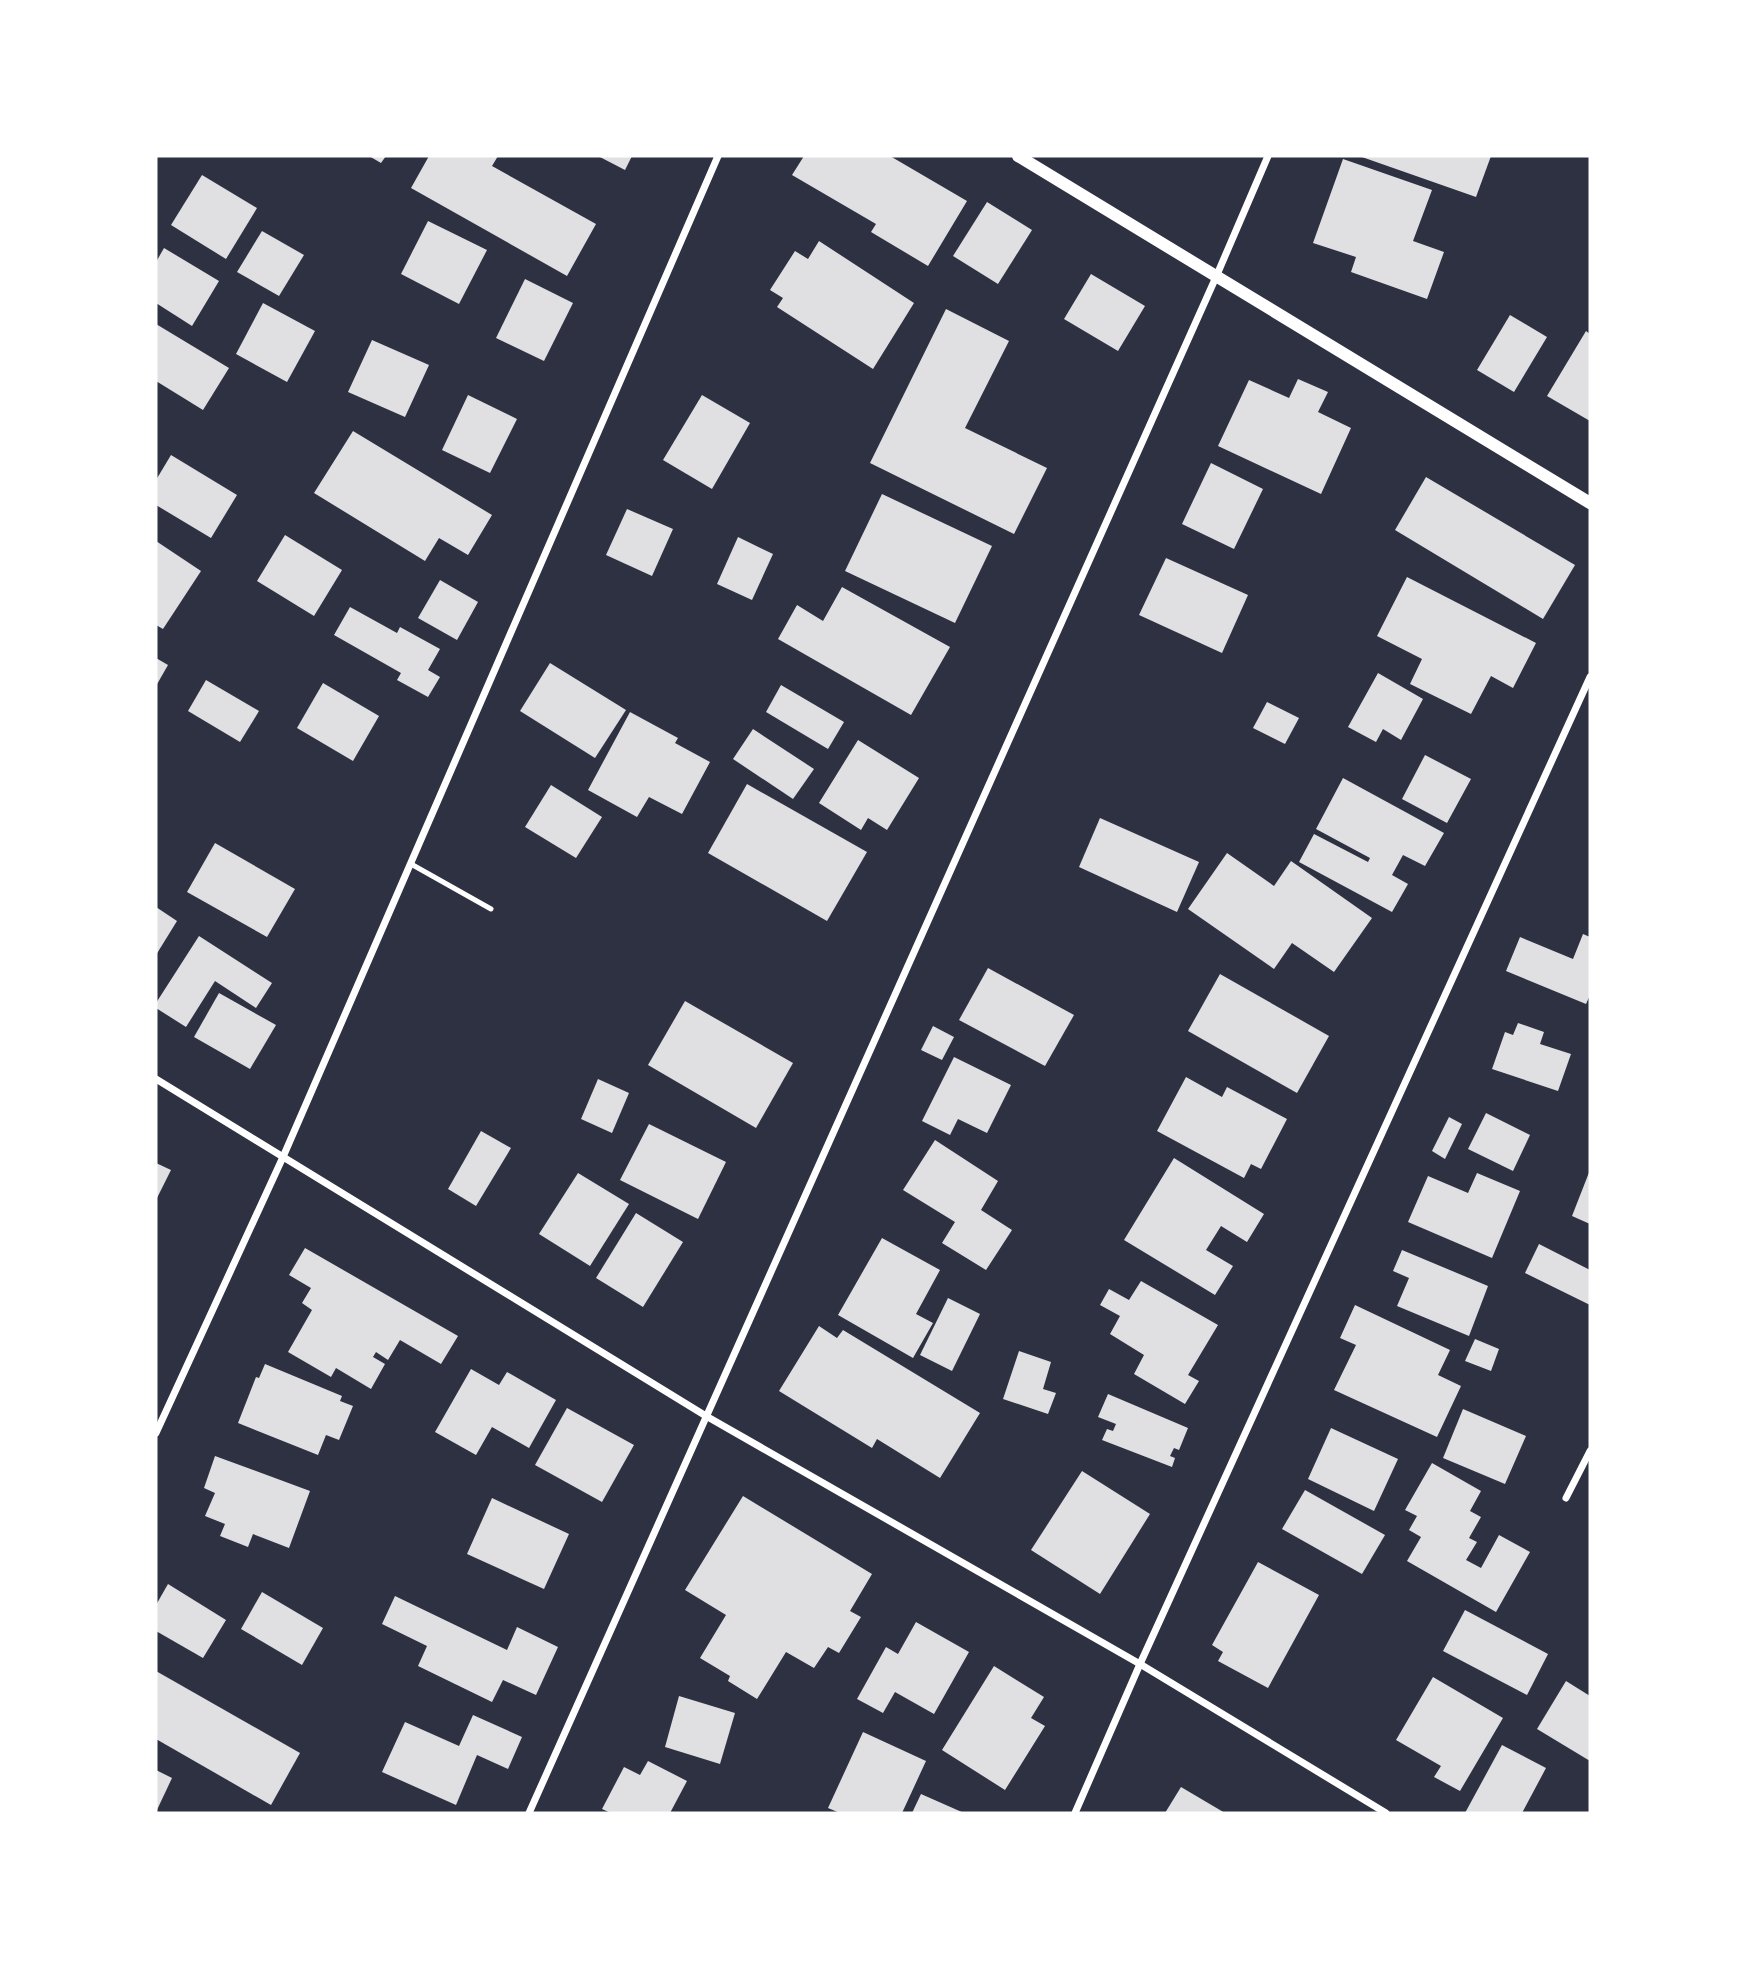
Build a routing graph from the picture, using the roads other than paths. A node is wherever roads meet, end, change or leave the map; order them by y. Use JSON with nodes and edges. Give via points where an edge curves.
{"nodes":[{"id":1,"x":718,"y":156,"type":"edge"},
{"id":2,"x":1018,"y":156,"type":"edge"},
{"id":3,"x":1268,"y":156,"type":"edge"},
{"id":4,"x":1216,"y":277,"type":"junction"},
{"id":5,"x":1590,"y":503,"type":"edge"},
{"id":6,"x":1590,"y":677,"type":"edge"},
{"id":7,"x":411,"y":864,"type":"junction"},
{"id":8,"x":491,"y":909,"type":"dead end"},
{"id":9,"x":156,"y":1079,"type":"edge"},
{"id":10,"x":283,"y":1157,"type":"junction"},
{"id":11,"x":706,"y":1416,"type":"junction"},
{"id":12,"x":156,"y":1433,"type":"edge"},
{"id":13,"x":1590,"y":1451,"type":"edge"},
{"id":14,"x":1566,"y":1498,"type":"dead end"},
{"id":15,"x":1140,"y":1664,"type":"junction"},
{"id":16,"x":529,"y":1813,"type":"edge"},
{"id":17,"x":1075,"y":1813,"type":"edge"},
{"id":18,"x":1386,"y":1813,"type":"edge"}],
"edges":[{"from":1,"to":7,"type":"street"},
{"from":2,"to":4,"type":"street"},
{"from":3,"to":4,"type":"street"},
{"from":4,"to":5,"type":"street"},
{"from":4,"to":11,"type":"street"},
{"from":6,"to":15,"type":"street"},
{"from":7,"to":8,"type":"lane"},
{"from":7,"to":10,"type":"street"},
{"from":9,"to":10,"type":"street"},
{"from":10,"to":11,"type":"street"},
{"from":10,"to":12,"type":"street"},
{"from":11,"to":15,"type":"street"},
{"from":11,"to":16,"type":"street"},
{"from":13,"to":14,"type":"street"},
{"from":15,"to":17,"type":"street"},
{"from":15,"to":18,"type":"street"}]}
